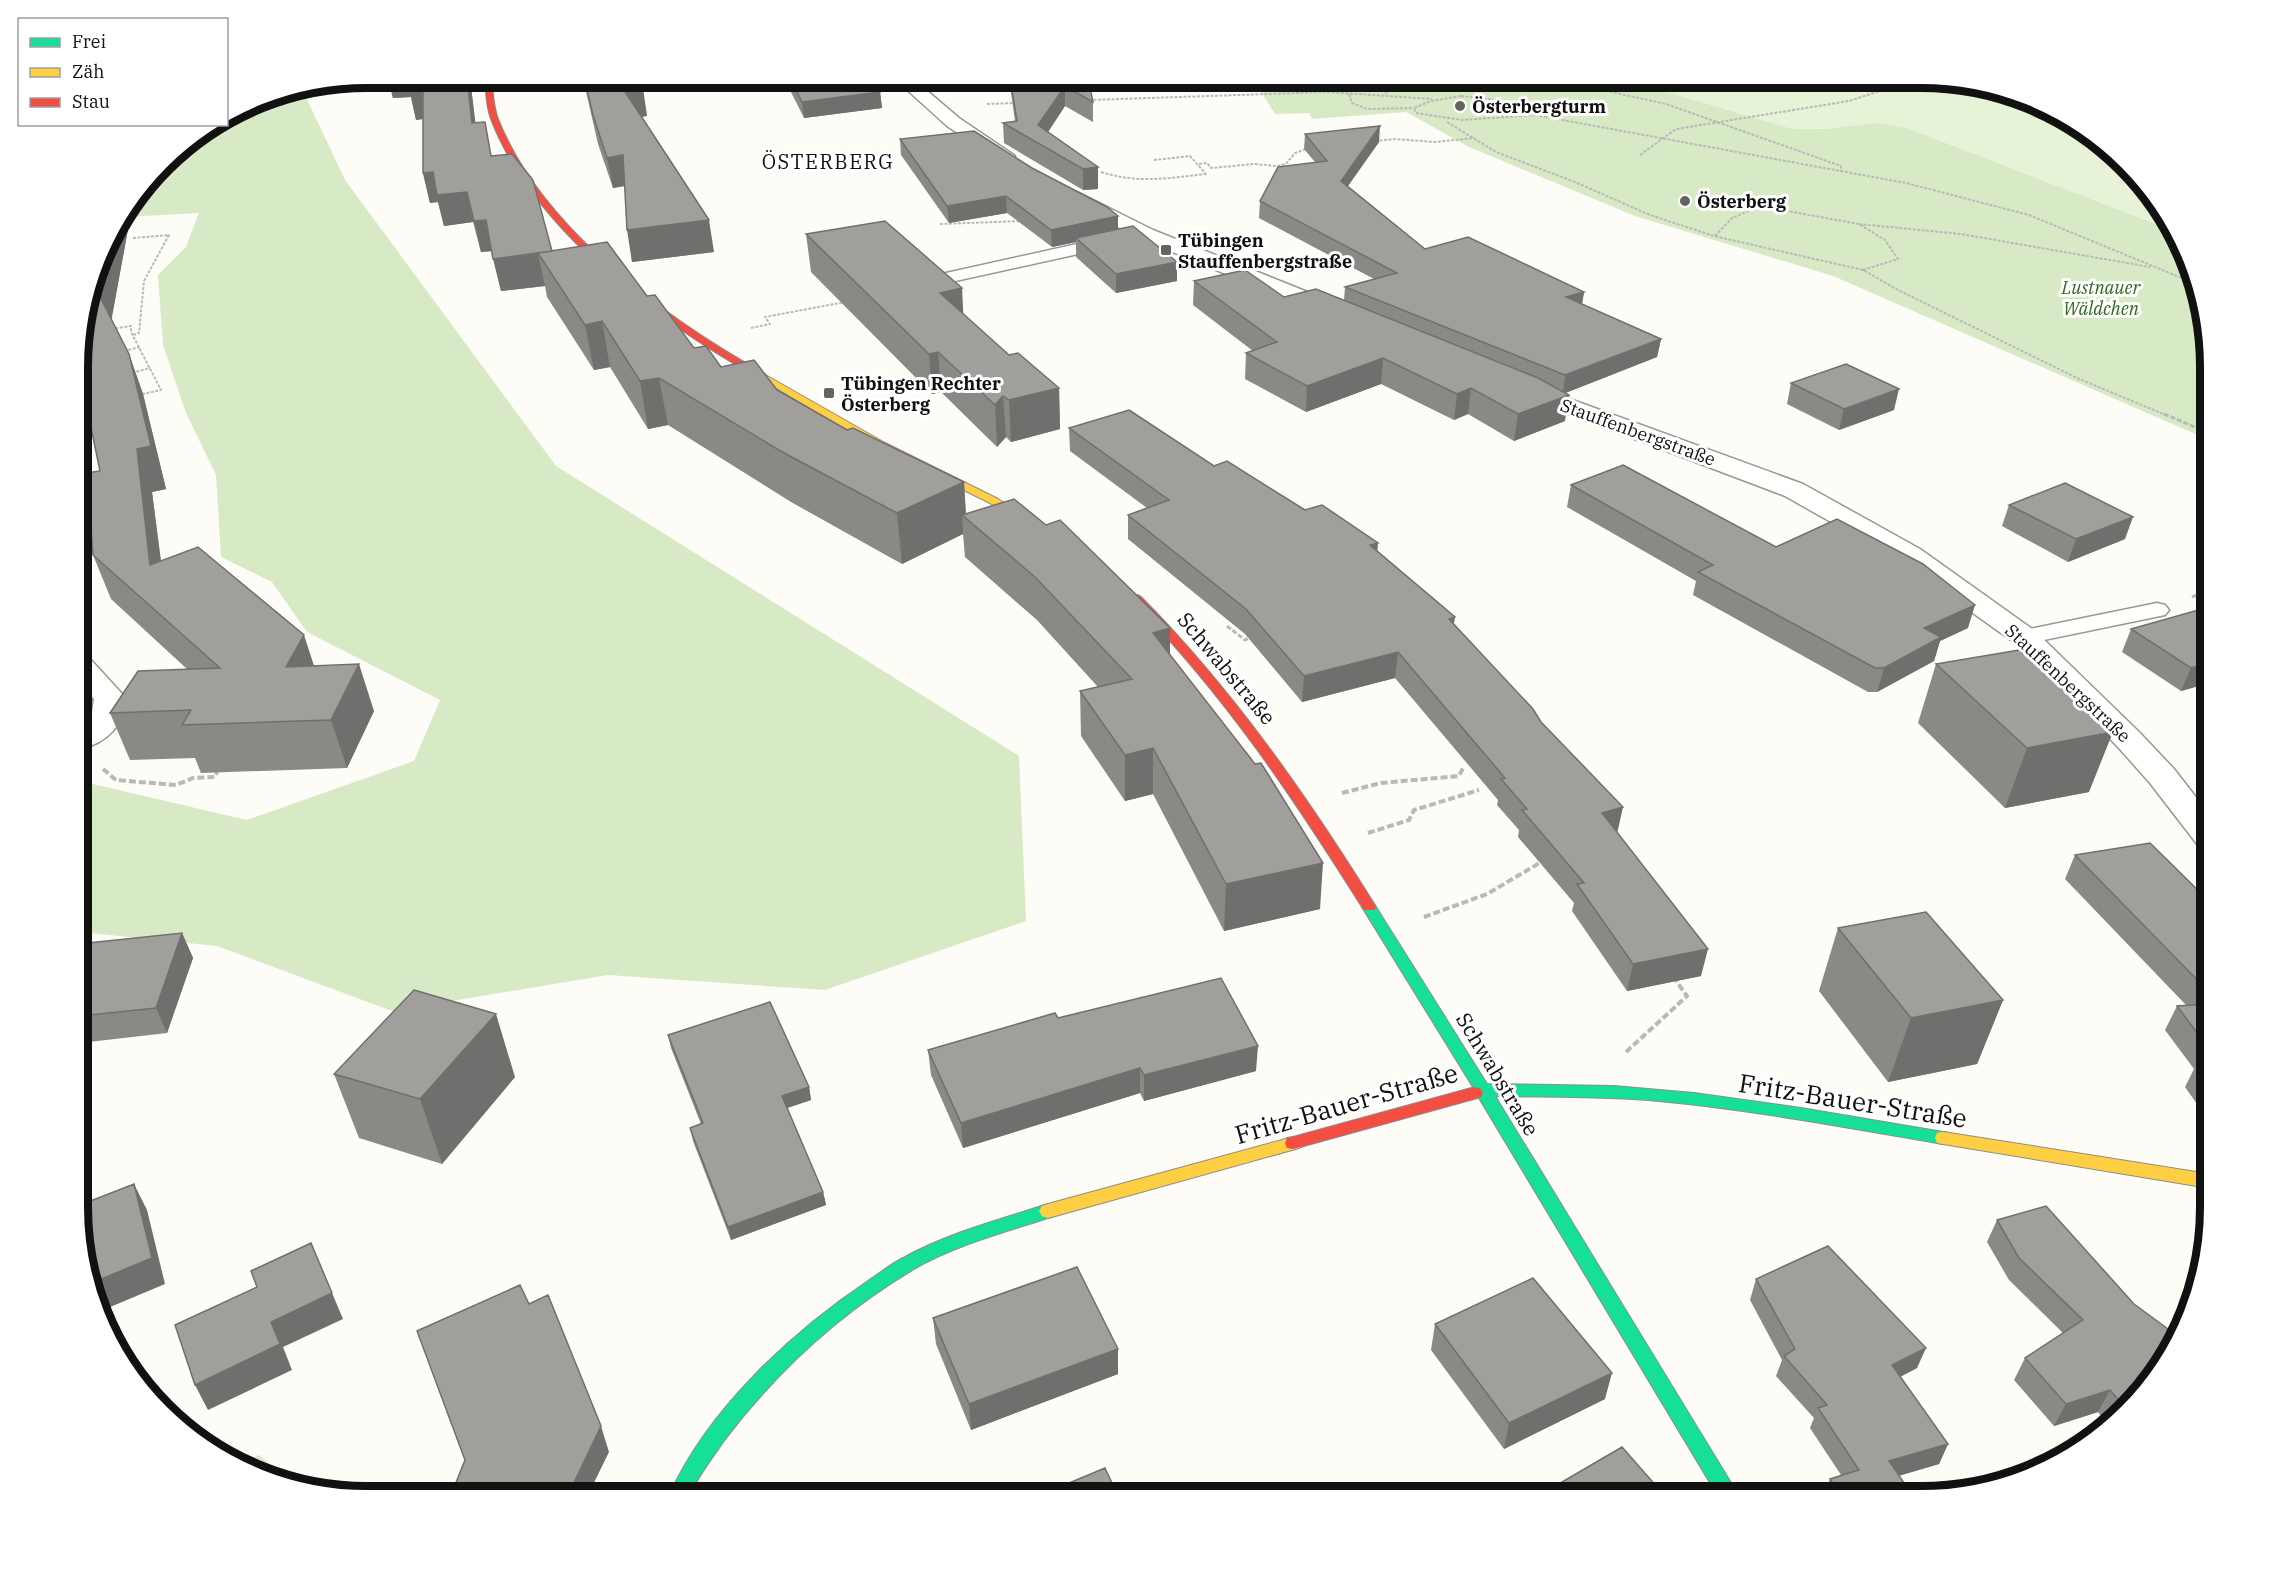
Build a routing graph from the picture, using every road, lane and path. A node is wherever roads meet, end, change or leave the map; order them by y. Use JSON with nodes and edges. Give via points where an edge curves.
{"nodes":[{"id":1,"x":489,"y":88,"type":"edge"},
{"id":2,"x":913,"y":88,"type":"edge"},
{"id":3,"x":1331,"y":88,"type":"edge"},
{"id":4,"x":1391,"y":88,"type":"edge"},
{"id":5,"x":1593,"y":88,"type":"edge"},
{"id":6,"x":1893,"y":88,"type":"edge"},
{"id":7,"x":1328,"y":92,"type":"junction"},
{"id":8,"x":1349,"y":94,"type":"junction"},
{"id":9,"x":1385,"y":94,"type":"junction"},
{"id":10,"x":1434,"y":99,"type":"junction"},
{"id":11,"x":1084,"y":100,"type":"edge"},
{"id":12,"x":1025,"y":102,"type":"edge"},
{"id":13,"x":932,"y":106,"type":"junction"},
{"id":14,"x":1414,"y":108,"type":"junction"},
{"id":15,"x":1535,"y":115,"type":"junction"},
{"id":16,"x":1444,"y":120,"type":"junction"},
{"id":17,"x":1714,"y":122,"type":"junction"},
{"id":18,"x":1475,"y":138,"type":"junction"},
{"id":19,"x":1661,"y":138,"type":"junction"},
{"id":20,"x":1367,"y":142,"type":"edge"},
{"id":21,"x":1314,"y":147,"type":"edge"},
{"id":22,"x":1640,"y":155,"type":"dead end"},
{"id":23,"x":1154,"y":160,"type":"dead end"},
{"id":24,"x":1199,"y":164,"type":"junction"},
{"id":25,"x":1021,"y":166,"type":"edge"},
{"id":26,"x":1841,"y":171,"type":"junction"},
{"id":27,"x":1097,"y":172,"type":"dead end"},
{"id":28,"x":1059,"y":188,"type":"edge"},
{"id":29,"x":1029,"y":221,"type":"edge"},
{"id":30,"x":940,"y":224,"type":"dead end"},
{"id":31,"x":1859,"y":224,"type":"junction"},
{"id":32,"x":1146,"y":234,"type":"junction"},
{"id":33,"x":1714,"y":236,"type":"junction"},
{"id":34,"x":133,"y":238,"type":"dead end"},
{"id":35,"x":2160,"y":268,"type":"junction"},
{"id":36,"x":1863,"y":270,"type":"junction"},
{"id":37,"x":2185,"y":279,"type":"edge"},
{"id":38,"x":928,"y":282,"type":"edge"},
{"id":39,"x":849,"y":301,"type":"edge"},
{"id":40,"x":1358,"y":320,"type":"edge"},
{"id":41,"x":770,"y":324,"type":"dead end"},
{"id":42,"x":101,"y":330,"type":"edge"},
{"id":43,"x":133,"y":334,"type":"junction"},
{"id":44,"x":140,"y":347,"type":"junction"},
{"id":45,"x":120,"y":351,"type":"edge"},
{"id":46,"x":150,"y":368,"type":"junction"},
{"id":47,"x":132,"y":373,"type":"edge"},
{"id":48,"x":1510,"y":383,"type":"edge"},
{"id":49,"x":142,"y":394,"type":"dead end"},
{"id":50,"x":2200,"y":430,"type":"edge"},
{"id":51,"x":1052,"y":538,"type":"edge"},
{"id":52,"x":1124,"y":587,"type":"edge"},
{"id":53,"x":2157,"y":610,"type":"dead end"},
{"id":54,"x":1227,"y":626,"type":"dead end"},
{"id":55,"x":1255,"y":635,"type":"edge"},
{"id":56,"x":2025,"y":637,"type":"junction"},
{"id":57,"x":88,"y":674,"type":"edge"},
{"id":58,"x":88,"y":737,"type":"edge"},
{"id":59,"x":1463,"y":768,"type":"dead end"},
{"id":60,"x":217,"y":772,"type":"edge"},
{"id":61,"x":116,"y":780,"type":"dead end"},
{"id":62,"x":1479,"y":790,"type":"dead end"},
{"id":63,"x":1303,"y":803,"type":"junction"},
{"id":64,"x":2200,"y":825,"type":"edge"},
{"id":65,"x":1328,"y":842,"type":"junction"},
{"id":66,"x":1553,"y":858,"type":"edge"},
{"id":67,"x":1383,"y":929,"type":"junction"},
{"id":68,"x":1676,"y":981,"type":"edge"},
{"id":69,"x":1620,"y":1058,"type":"dead end"},
{"id":70,"x":1484,"y":1090,"type":"junction"},
{"id":71,"x":2200,"y":1180,"type":"edge"},
{"id":72,"x":683,"y":1486,"type":"edge"},
{"id":73,"x":1724,"y":1486,"type":"edge"}],
"edges":[{"from":1,"to":51,"type":"street","via":[[493,116],[510,154],[538,193],[587,250],[654,305],[700,340],[881,445],[994,501]]},
{"from":2,"to":13,"type":"street"},
{"from":3,"to":7,"type":"path"},
{"from":4,"to":9,"type":"path"},
{"from":5,"to":17,"type":"path","via":[[1666,104]]},
{"from":6,"to":17,"type":"path","via":[[1849,101]]},
{"from":7,"to":8,"type":"path"},
{"from":7,"to":11,"type":"path"},
{"from":8,"to":9,"type":"path"},
{"from":8,"to":14,"type":"path","via":[[1352,103],[1367,109]]},
{"from":9,"to":10,"type":"path"},
{"from":10,"to":14,"type":"path"},
{"from":10,"to":15,"type":"path","via":[[1481,96]]},
{"from":12,"to":13,"type":"path"},
{"from":13,"to":25,"type":"street"},
{"from":14,"to":16,"type":"path","via":[[1416,113]]},
{"from":15,"to":16,"type":"path","via":[[1478,122]]},
{"from":15,"to":19,"type":"path"},
{"from":16,"to":18,"type":"path"},
{"from":17,"to":19,"type":"path","via":[[1676,129]]},
{"from":17,"to":26,"type":"path","via":[[1841,166]]},
{"from":18,"to":20,"type":"path"},
{"from":18,"to":33,"type":"path","via":[[1496,152],[1650,215]]},
{"from":19,"to":22,"type":"path"},
{"from":19,"to":26,"type":"path"},
{"from":21,"to":24,"type":"path","via":[[1295,153],[1286,164],[1277,166],[1211,168],[1207,163]]},
{"from":23,"to":24,"type":"path","via":[[1190,156]]},
{"from":24,"to":27,"type":"path","via":[[1207,174],[1146,182]]},
{"from":26,"to":35,"type":"path","via":[[1906,183],[2029,215]]},
{"from":28,"to":32,"type":"street"},
{"from":29,"to":30,"type":"path"},
{"from":31,"to":33,"type":"path","via":[[1760,206],[1732,218]]},
{"from":31,"to":35,"type":"path","via":[[1961,234]]},
{"from":31,"to":36,"type":"path","via":[[1885,240],[1898,259]]},
{"from":32,"to":38,"type":"lane"},
{"from":32,"to":40,"type":"street"},
{"from":33,"to":36,"type":"path"},
{"from":34,"to":43,"type":"path","via":[[169,236],[144,281],[139,333]]},
{"from":35,"to":37,"type":"path"},
{"from":36,"to":50,"type":"path","via":[[2077,378]]},
{"from":39,"to":41,"type":"path","via":[[765,317]]},
{"from":42,"to":43,"type":"path","via":[[131,326]]},
{"from":43,"to":44,"type":"path"},
{"from":44,"to":45,"type":"path"},
{"from":44,"to":46,"type":"path"},
{"from":46,"to":47,"type":"path"},
{"from":46,"to":49,"type":"path","via":[[161,390]]},
{"from":48,"to":56,"type":"street","name":"Stauffenbergstraße","via":[[1794,490],[1910,555]]},
{"from":52,"to":63,"type":"street","name":"Schwabstraße","via":[[1184,645],[1221,688]]},
{"from":53,"to":56,"type":"lane"},
{"from":54,"to":55,"type":"path","via":[[1245,640]]},
{"from":56,"to":64,"type":"street","name":"Stauffenbergstraße","via":[[2129,740]]},
{"from":57,"to":58,"type":"street","via":[[110,697],[110,708],[108,720]]},
{"from":59,"to":63,"type":"path","via":[[1459,776],[1381,783]]},
{"from":60,"to":61,"type":"path","via":[[215,777],[193,778],[176,785]]},
{"from":62,"to":65,"type":"path","via":[[1414,810],[1409,820]]},
{"from":63,"to":65,"type":"street","name":"Schwabstraße"},
{"from":65,"to":67,"type":"street","name":"Schwabstraße"},
{"from":66,"to":67,"type":"path","via":[[1531,864],[1508,883],[1473,900]]},
{"from":67,"to":70,"type":"street","name":"Schwabstraße"},
{"from":68,"to":69,"type":"path","via":[[1687,996]]},
{"from":70,"to":71,"type":"street","name":"Fritz-Bauer-Straße","via":[[1657,1095]]},
{"from":70,"to":72,"type":"street","name":"Fritz-Bauer-Straße","via":[[1040,1213],[971,1236],[909,1263],[847,1305],[792,1350],[742,1402]]},
{"from":70,"to":73,"type":"street","name":"Schwabstraße"}]}
